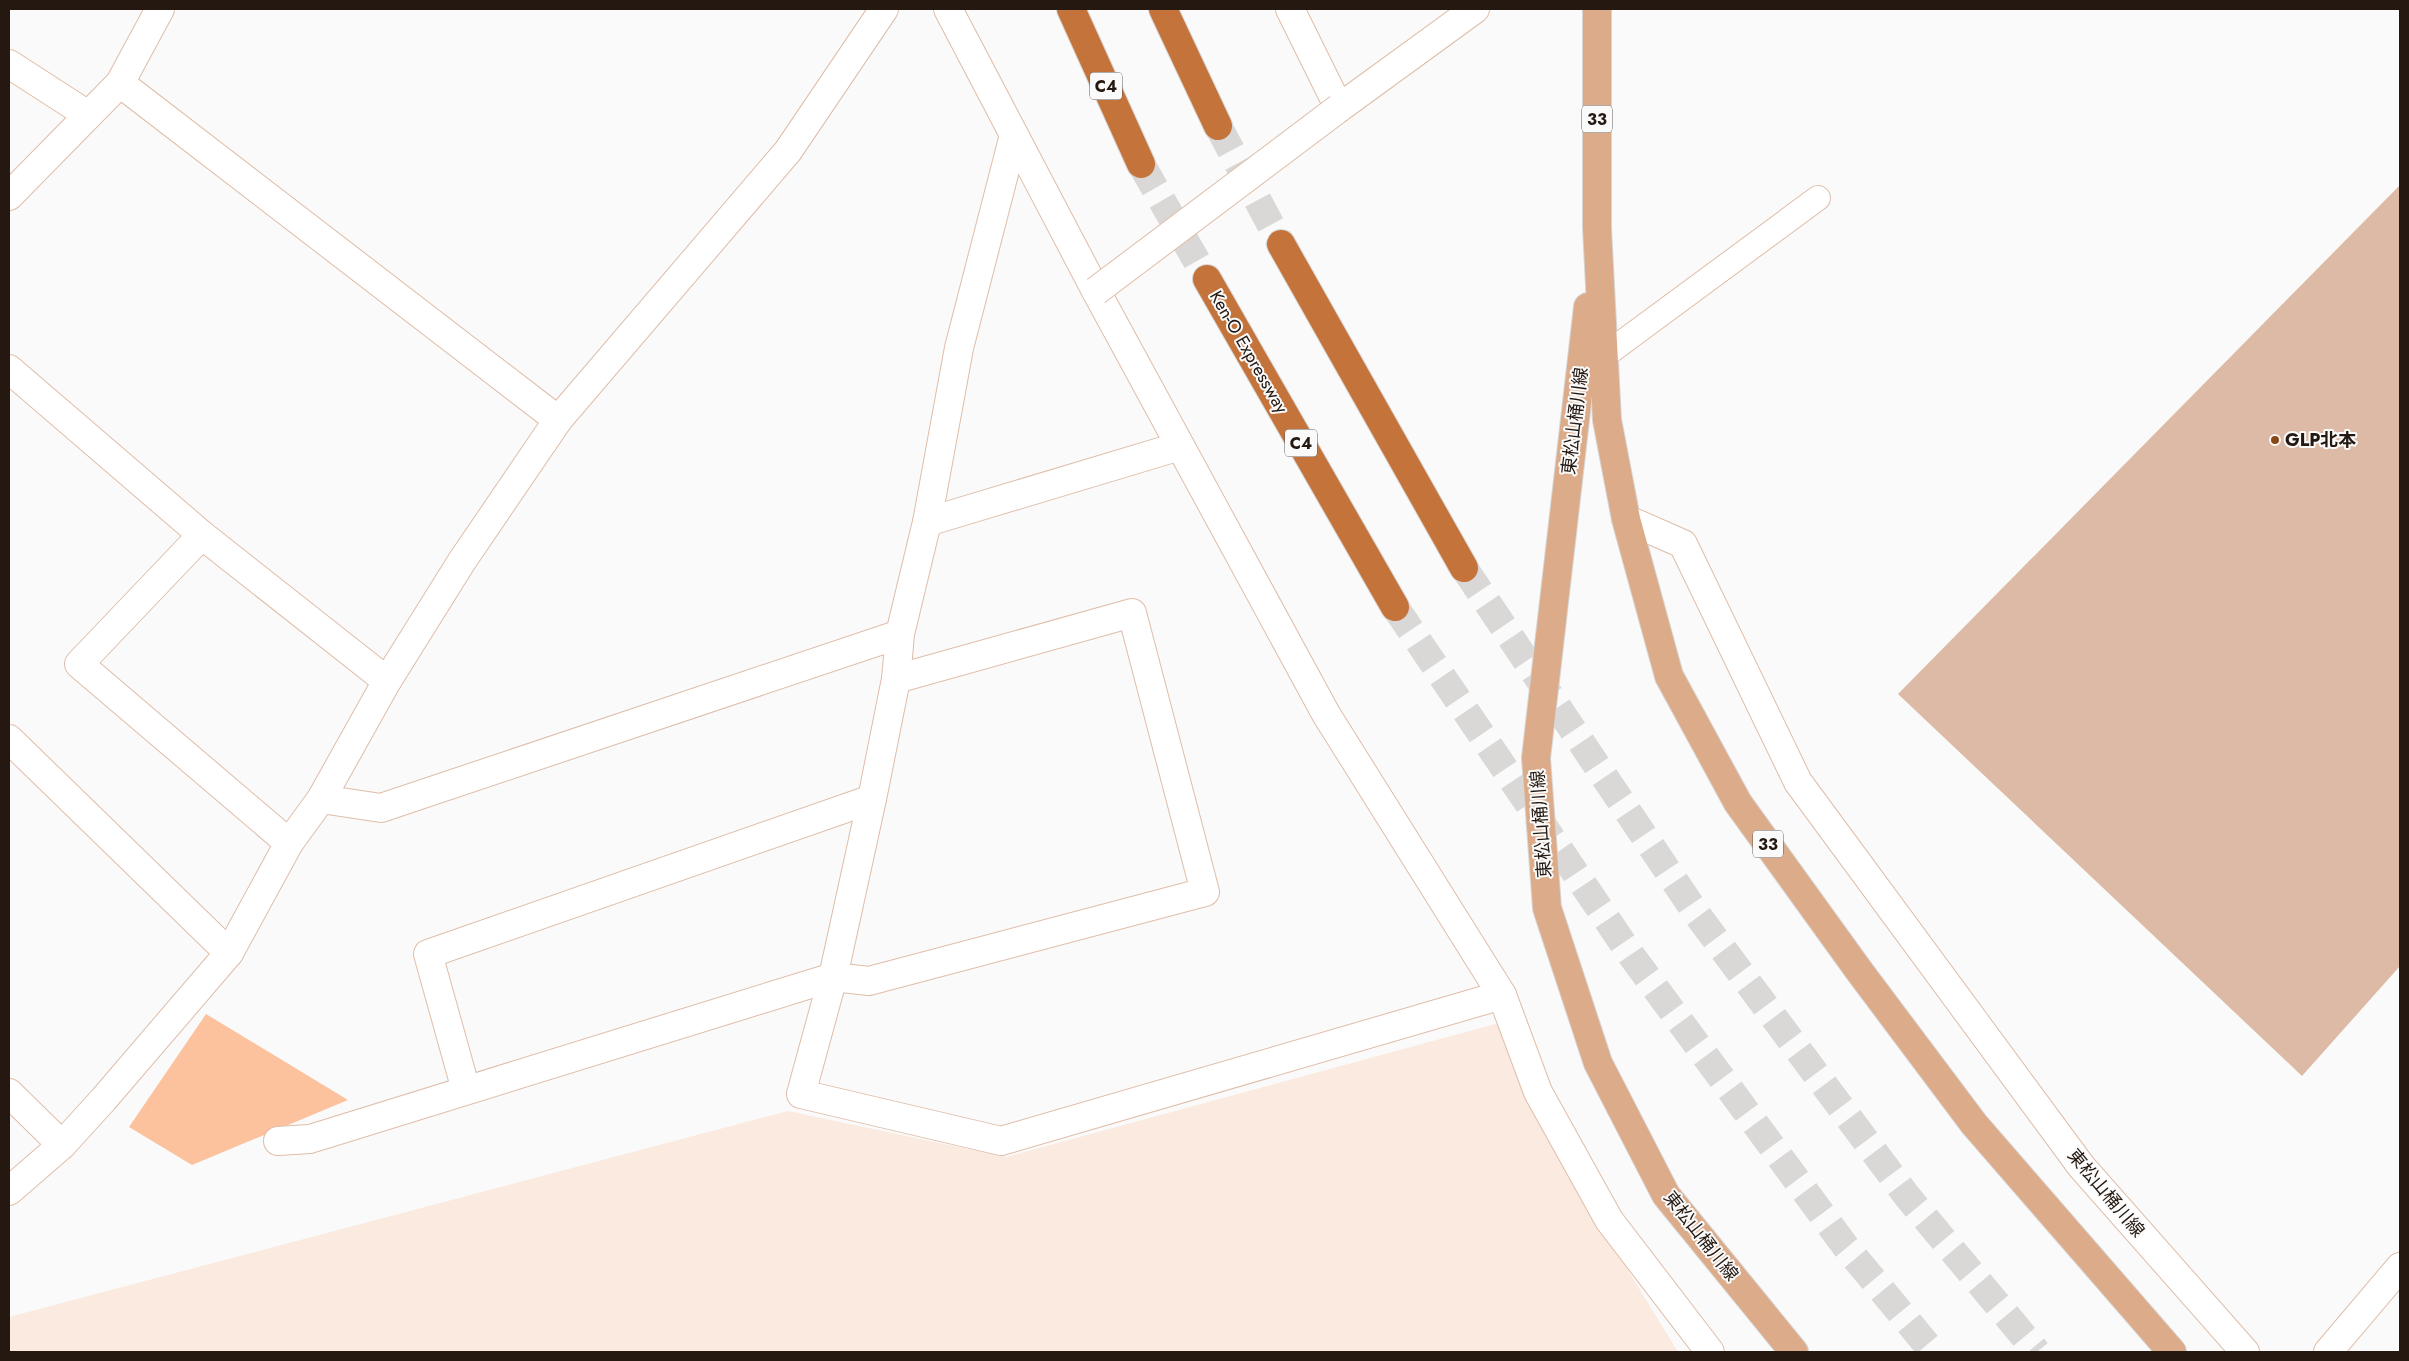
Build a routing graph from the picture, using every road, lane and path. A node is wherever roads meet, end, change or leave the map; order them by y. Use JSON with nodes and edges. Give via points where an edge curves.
{"nodes":[{"id":1,"x":160,"y":9,"type":"edge"},
{"id":2,"x":884,"y":9,"type":"edge"},
{"id":3,"x":948,"y":9,"type":"edge"},
{"id":4,"x":1071,"y":9,"type":"edge"},
{"id":5,"x":1163,"y":9,"type":"edge"},
{"id":6,"x":1290,"y":9,"type":"edge"},
{"id":7,"x":1475,"y":9,"type":"edge"},
{"id":8,"x":1597,"y":9,"type":"edge"},
{"id":9,"x":9,"y":64,"type":"edge"},
{"id":10,"x":120,"y":83,"type":"junction"},
{"id":11,"x":1339,"y":108,"type":"junction"},
{"id":12,"x":88,"y":114,"type":"junction"},
{"id":13,"x":1218,"y":126,"type":"tunnel mouth"},
{"id":14,"x":1014,"y":135,"type":"junction"},
{"id":15,"x":1141,"y":164,"type":"tunnel mouth"},
{"id":16,"x":9,"y":196,"type":"edge"},
{"id":17,"x":1818,"y":198,"type":"dead end"},
{"id":18,"x":1597,"y":228,"type":"junction"},
{"id":19,"x":1281,"y":244,"type":"tunnel mouth"},
{"id":20,"x":1206,"y":279,"type":"tunnel mouth"},
{"id":21,"x":1096,"y":292,"type":"junction"},
{"id":22,"x":1604,"y":356,"type":"junction"},
{"id":23,"x":14,"y":380,"type":"edge"},
{"id":24,"x":558,"y":420,"type":"junction"},
{"id":25,"x":1180,"y":446,"type":"junction"},
{"id":26,"x":1626,"y":519,"type":"junction"},
{"id":27,"x":927,"y":522,"type":"junction"},
{"id":28,"x":202,"y":536,"type":"junction"},
{"id":29,"x":1464,"y":568,"type":"tunnel mouth"},
{"id":30,"x":1395,"y":607,"type":"tunnel mouth"},
{"id":31,"x":900,"y":634,"type":"junction"},
{"id":32,"x":896,"y":679,"type":"junction"},
{"id":33,"x":387,"y":681,"type":"junction"},
{"id":34,"x":9,"y":739,"type":"edge"},
{"id":35,"x":321,"y":799,"type":"junction"},
{"id":36,"x":872,"y":799,"type":"junction"},
{"id":37,"x":289,"y":843,"type":"junction"},
{"id":38,"x":229,"y":953,"type":"junction"},
{"id":39,"x":833,"y":977,"type":"junction"},
{"id":40,"x":1502,"y":995,"type":"junction"},
{"id":41,"x":466,"y":1090,"type":"junction"},
{"id":42,"x":9,"y":1093,"type":"edge"},
{"id":43,"x":278,"y":1141,"type":"dead end"},
{"id":44,"x":62,"y":1145,"type":"junction"},
{"id":45,"x":9,"y":1191,"type":"edge"},
{"id":46,"x":2400,"y":1267,"type":"edge"},
{"id":47,"x":1710,"y":1352,"type":"edge"},
{"id":48,"x":1794,"y":1352,"type":"edge"},
{"id":49,"x":2172,"y":1352,"type":"edge"},
{"id":50,"x":2245,"y":1352,"type":"edge"},
{"id":51,"x":2328,"y":1352,"type":"edge"}],
"edges":[{"from":1,"to":10,"type":"street"},
{"from":2,"to":24,"type":"street","via":[[788,151]]},
{"from":3,"to":14,"type":"street"},
{"from":4,"to":15,"type":"highway","number":"C4"},
{"from":5,"to":13,"type":"highway"},
{"from":6,"to":11,"type":"street"},
{"from":7,"to":11,"type":"street"},
{"from":8,"to":18,"type":"main road","name":"東松山桶川線","number":"33"},
{"from":9,"to":12,"type":"street"},
{"from":10,"to":12,"type":"street"},
{"from":10,"to":24,"type":"street"},
{"from":11,"to":21,"type":"street","bridge":true},
{"from":12,"to":16,"type":"street"},
{"from":14,"to":21,"type":"street"},
{"from":14,"to":27,"type":"street","via":[[959,348]]},
{"from":17,"to":22,"type":"lane"},
{"from":18,"to":22,"type":"main road","name":"東松山桶川線","number":"33"},
{"from":18,"to":48,"type":"main road","name":"東松山桶川線","number":"33","via":[[1536,758],[1547,908],[1598,1063],[1666,1196]]},
{"from":19,"to":29,"type":"highway"},
{"from":20,"to":30,"type":"highway","name":"Ken-O Expressway","number":"C4"},
{"from":21,"to":25,"type":"street"},
{"from":22,"to":26,"type":"main road","name":"東松山桶川線","number":"33","via":[[1607,420]]},
{"from":23,"to":28,"type":"street"},
{"from":24,"to":33,"type":"street","via":[[462,561]]},
{"from":25,"to":27,"type":"street"},
{"from":25,"to":40,"type":"street","via":[[1326,714]]},
{"from":26,"to":49,"type":"main road","name":"東松山桶川線","number":"33","via":[[1669,676],[1738,803],[1974,1124]]},
{"from":26,"to":50,"type":"street","name":"東松山桶川線","via":[[1683,544],[1798,782],[2081,1166]]},
{"from":27,"to":31,"type":"street"},
{"from":28,"to":33,"type":"street"},
{"from":28,"to":37,"type":"street","via":[[79,664]]},
{"from":31,"to":32,"type":"street"},
{"from":31,"to":35,"type":"street","via":[[381,808]]},
{"from":32,"to":36,"type":"street"},
{"from":32,"to":39,"type":"street","via":[[1132,613],[1205,892],[869,981]]},
{"from":33,"to":35,"type":"street"},
{"from":34,"to":38,"type":"street"},
{"from":35,"to":37,"type":"street"},
{"from":36,"to":39,"type":"street"},
{"from":36,"to":41,"type":"street","via":[[428,954]]},
{"from":37,"to":38,"type":"street"},
{"from":38,"to":44,"type":"street"},
{"from":39,"to":40,"type":"street","via":[[801,1094],[1001,1141]]},
{"from":39,"to":41,"type":"street"},
{"from":40,"to":47,"type":"street","via":[[1538,1092],[1609,1220]]},
{"from":41,"to":43,"type":"street","via":[[310,1139]]},
{"from":42,"to":44,"type":"street"},
{"from":44,"to":45,"type":"street"},
{"from":46,"to":51,"type":"street"}]}
